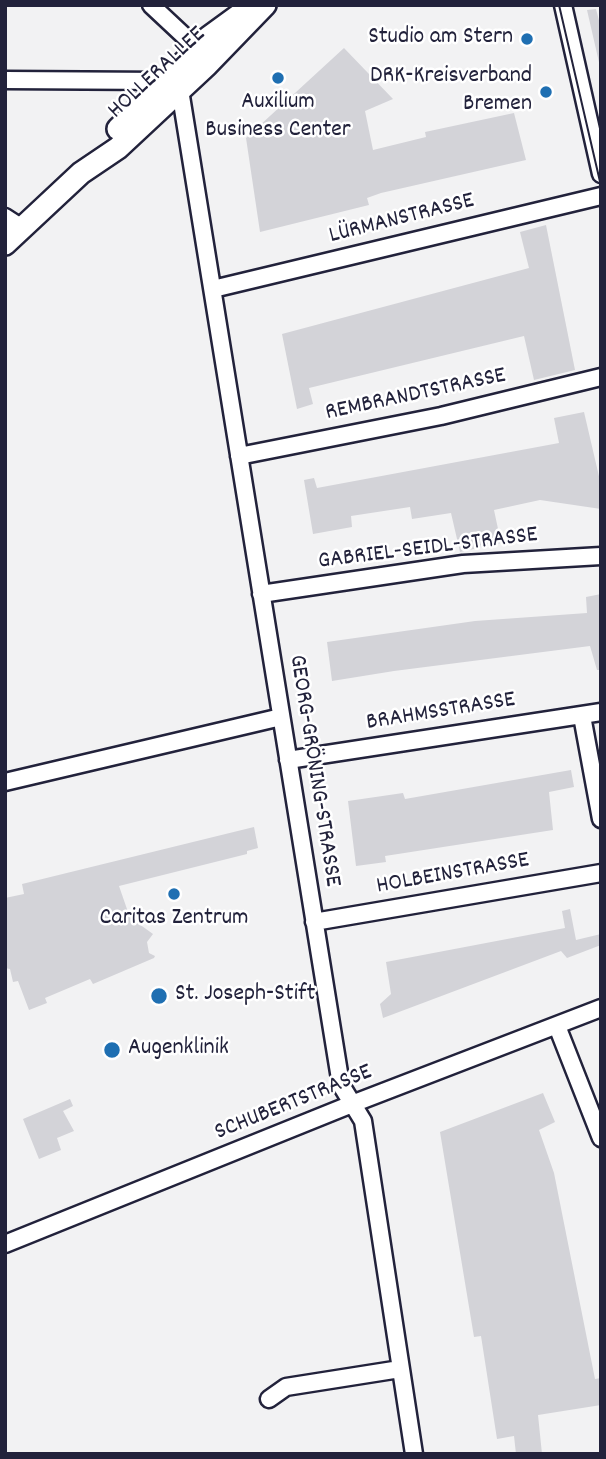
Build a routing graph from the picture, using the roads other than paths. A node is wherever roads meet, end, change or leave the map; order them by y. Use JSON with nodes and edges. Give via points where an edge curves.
{"nodes":[{"id":1,"x":151,"y":5,"type":"edge"},
{"id":2,"x":253,"y":5,"type":"edge"},
{"id":3,"x":265,"y":5,"type":"edge"},
{"id":4,"x":563,"y":5,"type":"edge"},
{"id":5,"x":197,"y":48,"type":"junction"},
{"id":6,"x":5,"y":80,"type":"edge"},
{"id":7,"x":172,"y":86,"type":"junction"},
{"id":8,"x":601,"y":174,"type":"edge"},
{"id":9,"x":601,"y":196,"type":"edge"},
{"id":10,"x":14,"y":223,"type":"edge"},
{"id":11,"x":5,"y":244,"type":"edge"},
{"id":12,"x":213,"y":289,"type":"junction"},
{"id":13,"x":601,"y":377,"type":"edge"},
{"id":14,"x":239,"y":456,"type":"junction"},
{"id":15,"x":601,"y":556,"type":"edge"},
{"id":16,"x":261,"y":594,"type":"junction"},
{"id":17,"x":601,"y":712,"type":"edge"},
{"id":18,"x":281,"y":716,"type":"junction"},
{"id":19,"x":582,"y":716,"type":"junction"},
{"id":20,"x":288,"y":760,"type":"junction"},
{"id":21,"x":5,"y":782,"type":"edge"},
{"id":22,"x":601,"y":819,"type":"edge"},
{"id":23,"x":601,"y":873,"type":"edge"},
{"id":24,"x":314,"y":922,"type":"junction"},
{"id":25,"x":601,"y":1008,"type":"edge"},
{"id":26,"x":557,"y":1026,"type":"junction"},
{"id":27,"x":352,"y":1104,"type":"junction"},
{"id":28,"x":601,"y":1138,"type":"edge"},
{"id":29,"x":5,"y":1244,"type":"edge"},
{"id":30,"x":400,"y":1369,"type":"junction"},
{"id":31,"x":269,"y":1399,"type":"dead end"},
{"id":32,"x":414,"y":1454,"type":"edge"}],
"edges":[{"from":1,"to":5,"type":"street"},
{"from":2,"to":5,"type":"main road","name":"HOLLERALLEE"},
{"from":3,"to":7,"type":"main road","name":"HOLLERALLEE","via":[[239,34]]},
{"from":4,"to":8,"type":"street"},
{"from":5,"to":7,"type":"main road","name":"HOLLERALLEE"},
{"from":6,"to":7,"type":"street"},
{"from":7,"to":10,"type":"main road","name":"HOLLERALLEE","via":[[109,139],[81,173]]},
{"from":7,"to":12,"type":"street","name":"GEORG-GRÖNING-STRASSE"},
{"from":9,"to":12,"type":"street","name":"LÜRMANSTRASSE"},
{"from":10,"to":11,"type":"main road","name":"HOLLERALLEE"},
{"from":12,"to":14,"type":"street","name":"GEORG-GRÖNING-STRASSE"},
{"from":13,"to":14,"type":"street","name":"REMBRANDTSTRASSE"},
{"from":14,"to":16,"type":"street","name":"GEORG-GRÖNING-STRASSE"},
{"from":15,"to":16,"type":"street","name":"GABRIEL-SEIDL-STRASSE","via":[[463,564]]},
{"from":16,"to":18,"type":"street","name":"GEORG-GRÖNING-STRASSE"},
{"from":17,"to":19,"type":"street","name":"BRAHMSSTRASSE"},
{"from":18,"to":20,"type":"street","name":"GEORG-GRÖNING-STRASSE"},
{"from":18,"to":21,"type":"street"},
{"from":19,"to":20,"type":"street","name":"BRAHMSSTRASSE"},
{"from":19,"to":22,"type":"street"},
{"from":20,"to":24,"type":"street","name":"GEORG-GRÖNING-STRASSE"},
{"from":23,"to":24,"type":"street","name":"HOLBEINSTRASSE"},
{"from":24,"to":27,"type":"street","name":"GEORG-GRÖNING-STRASSE","via":[[341,1085]]},
{"from":25,"to":26,"type":"street","name":"SCHUBERTSTRASSE"},
{"from":26,"to":27,"type":"street","name":"SCHUBERTSTRASSE"},
{"from":26,"to":28,"type":"street"},
{"from":27,"to":29,"type":"street","name":"SCHUBERTSTRASSE"},
{"from":27,"to":30,"type":"street","name":"GEORG-GRÖNING-STRASSE","via":[[363,1121]]},
{"from":30,"to":31,"type":"street","via":[[286,1387]]},
{"from":30,"to":32,"type":"street","name":"GEORG-GRÖNING-STRASSE"}]}
